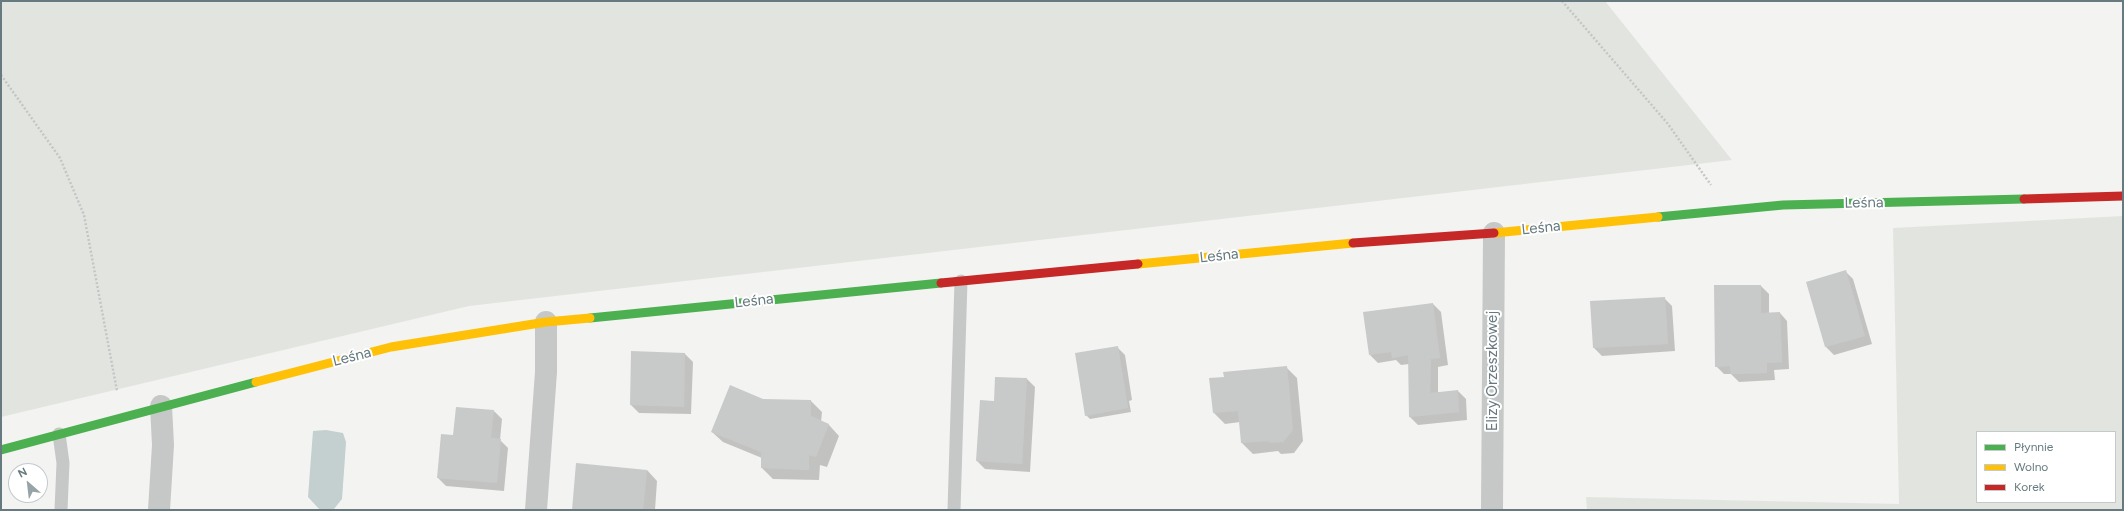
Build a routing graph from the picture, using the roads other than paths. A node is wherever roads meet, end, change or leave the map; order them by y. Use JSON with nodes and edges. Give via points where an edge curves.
{"nodes":[{"id":1,"x":2123,"y":196,"type":"edge"},
{"id":2,"x":1494,"y":233,"type":"junction"},
{"id":3,"x":961,"y":281,"type":"junction"},
{"id":4,"x":546,"y":322,"type":"junction"},
{"id":5,"x":161,"y":406,"type":"junction"},
{"id":6,"x":59,"y":434,"type":"junction"},
{"id":7,"x":1,"y":450,"type":"edge"},
{"id":8,"x":61,"y":510,"type":"edge"},
{"id":9,"x":159,"y":510,"type":"edge"},
{"id":10,"x":536,"y":510,"type":"edge"},
{"id":11,"x":954,"y":510,"type":"edge"},
{"id":12,"x":1492,"y":510,"type":"edge"}],
"edges":[{"from":1,"to":2,"type":"street","name":"Leśna","via":[[1783,205]]},
{"from":2,"to":3,"type":"street","name":"Leśna","via":[[1317,246]]},
{"from":2,"to":12,"type":"street","name":"Elizy Orzeszkowej"},
{"from":3,"to":4,"type":"street","name":"Leśna"},
{"from":3,"to":11,"type":"lane"},
{"from":4,"to":5,"type":"street","name":"Leśna","via":[[391,347]]},
{"from":4,"to":10,"type":"street","via":[[546,372]]},
{"from":5,"to":6,"type":"street","name":"Leśna"},
{"from":5,"to":9,"type":"street","via":[[163,445]]},
{"from":6,"to":7,"type":"street","name":"Leśna"},
{"from":6,"to":8,"type":"lane","via":[[63,463]]}]}
